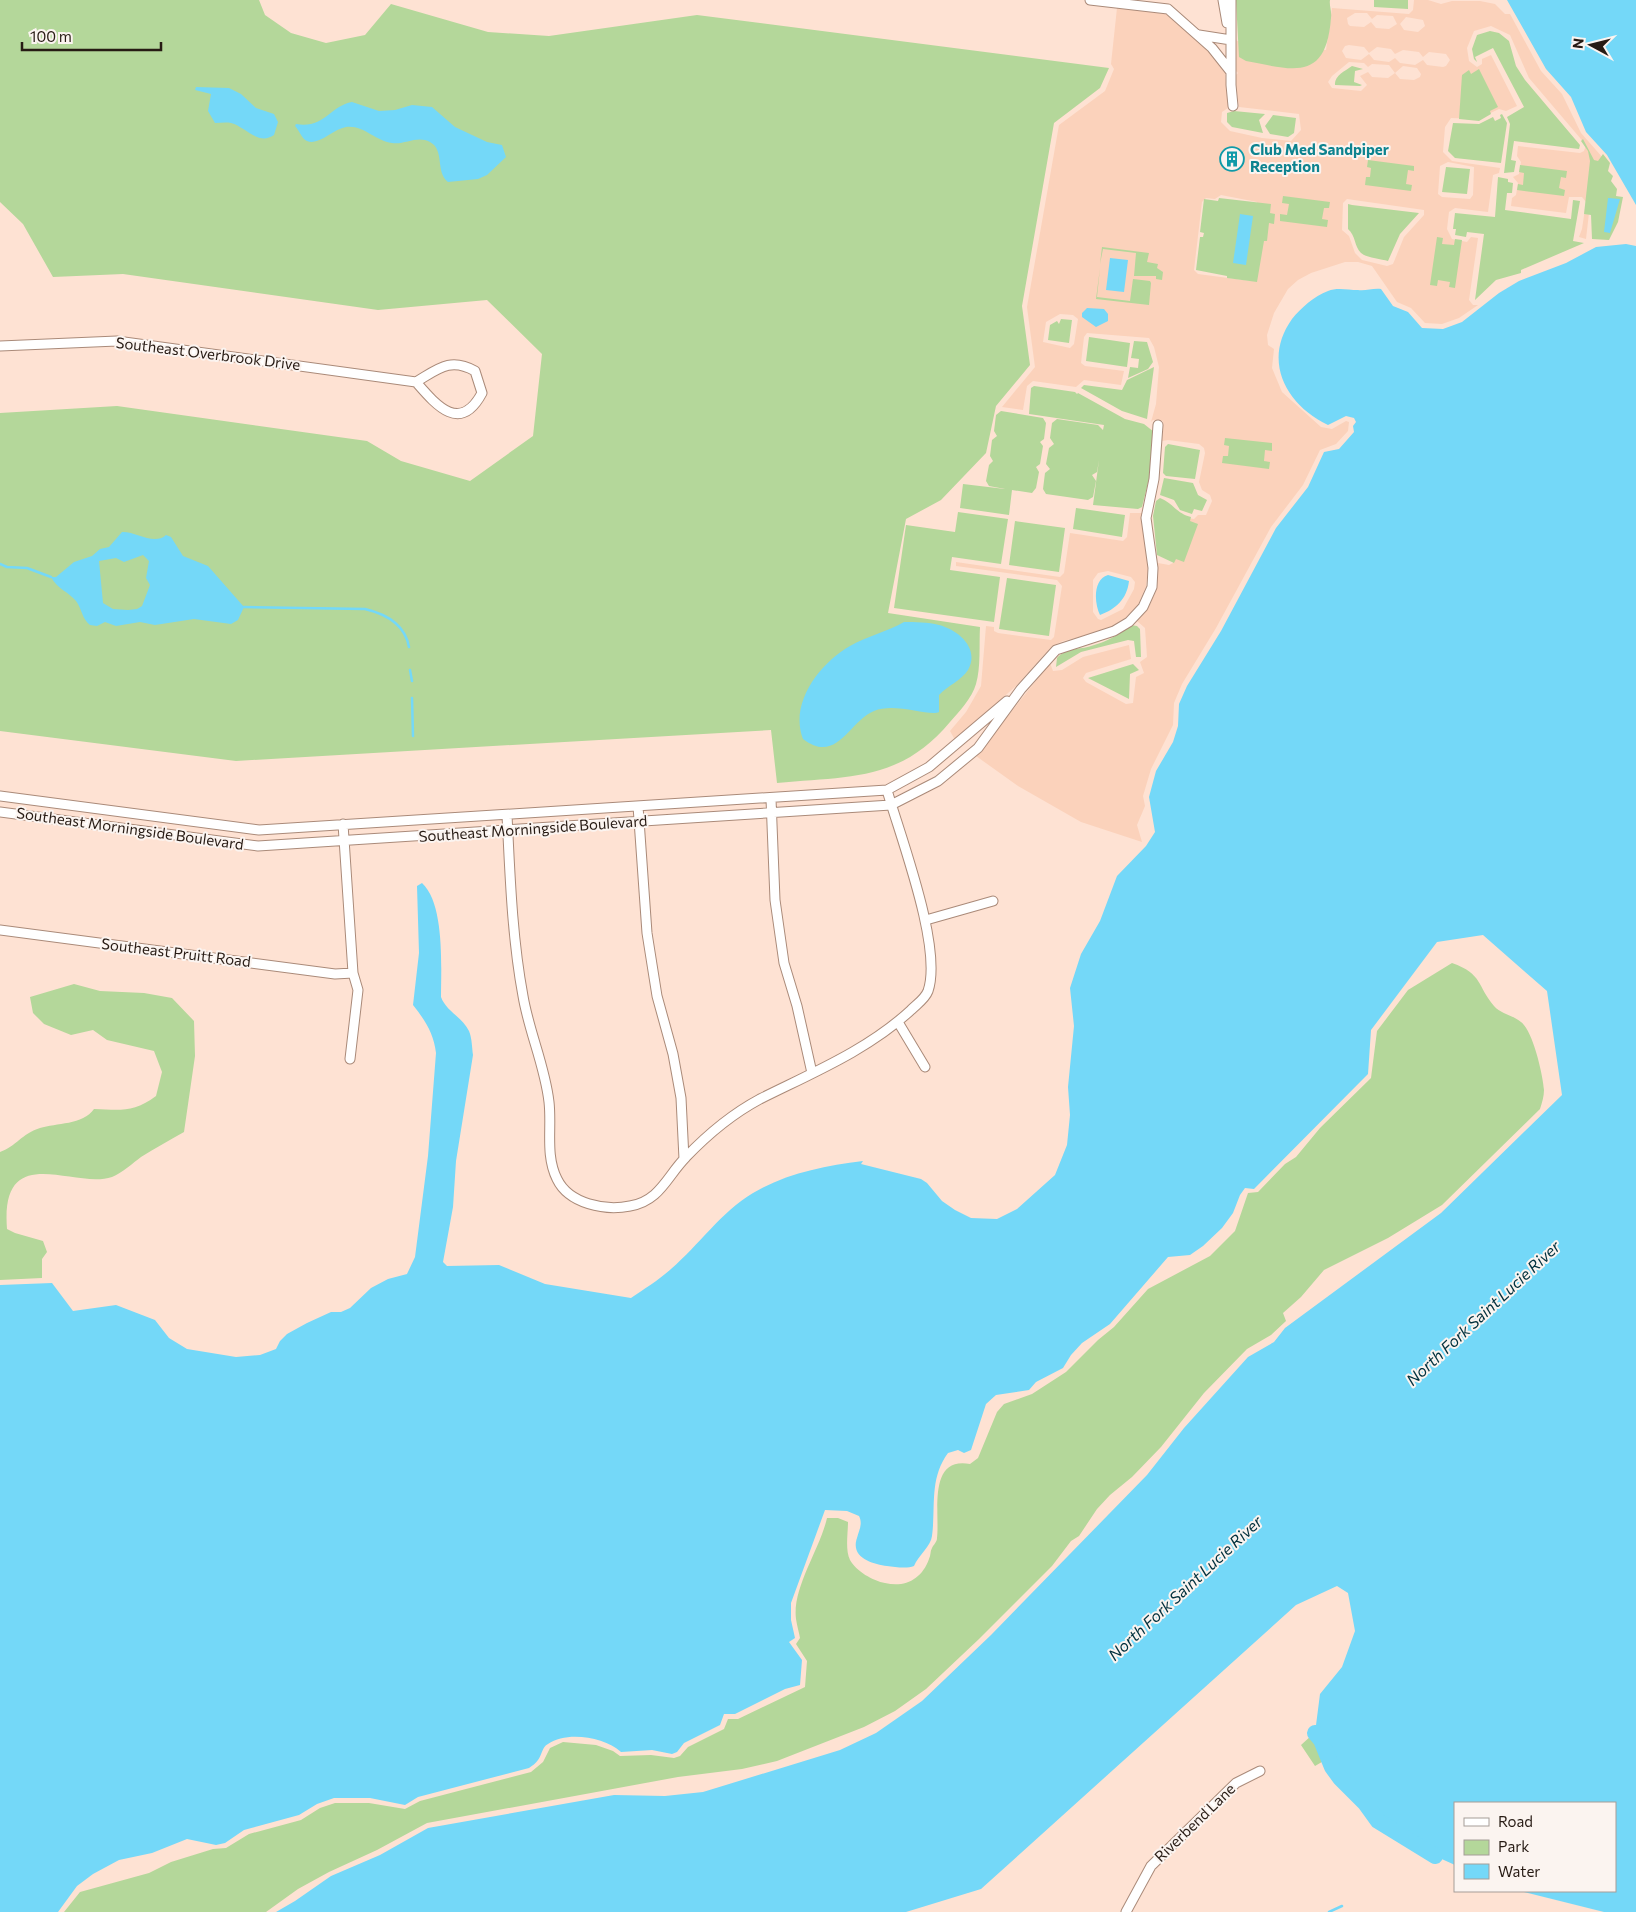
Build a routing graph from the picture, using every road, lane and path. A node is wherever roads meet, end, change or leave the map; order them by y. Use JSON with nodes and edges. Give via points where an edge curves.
{"nodes":[{"id":1,"x":1090,"y":0,"type":"edge"},
{"id":2,"x":1223,"y":0,"type":"edge"},
{"id":3,"x":1231,"y":0,"type":"edge"},
{"id":4,"x":1198,"y":35,"type":"junction"},
{"id":5,"x":1231,"y":40,"type":"junction"},
{"id":6,"x":1231,"y":72,"type":"junction"},
{"id":7,"x":1233,"y":106,"type":"dead end"},
{"id":8,"x":0,"y":346,"type":"edge"},
{"id":9,"x":416,"y":382,"type":"junction"},
{"id":10,"x":1158,"y":425,"type":"dead end"},
{"id":11,"x":1021,"y":689,"type":"junction"},
{"id":12,"x":887,"y":790,"type":"junction"},
{"id":13,"x":0,"y":796,"type":"edge"},
{"id":14,"x":771,"y":799,"type":"junction"},
{"id":15,"x":54,"y":803,"type":"junction"},
{"id":16,"x":891,"y":805,"type":"junction"},
{"id":17,"x":638,"y":806,"type":"junction"},
{"id":18,"x":0,"y":812,"type":"edge"},
{"id":19,"x":507,"y":815,"type":"junction"},
{"id":20,"x":772,"y":815,"type":"junction"},
{"id":21,"x":51,"y":819,"type":"junction"},
{"id":22,"x":198,"y":822,"type":"junction"},
{"id":23,"x":639,"y":822,"type":"junction"},
{"id":24,"x":343,"y":824,"type":"junction"},
{"id":25,"x":508,"y":831,"type":"junction"},
{"id":26,"x":195,"y":838,"type":"junction"},
{"id":27,"x":344,"y":840,"type":"junction"},
{"id":28,"x":993,"y":901,"type":"dead end"},
{"id":29,"x":926,"y":920,"type":"junction"},
{"id":30,"x":0,"y":930,"type":"edge"},
{"id":31,"x":353,"y":974,"type":"junction"},
{"id":32,"x":898,"y":1022,"type":"junction"},
{"id":33,"x":350,"y":1059,"type":"dead end"},
{"id":34,"x":925,"y":1067,"type":"dead end"},
{"id":35,"x":812,"y":1073,"type":"junction"},
{"id":36,"x":684,"y":1158,"type":"junction"},
{"id":37,"x":1260,"y":1771,"type":"dead end"},
{"id":38,"x":1126,"y":1912,"type":"edge"}],
"edges":[{"from":1,"to":4,"type":"street","via":[[1168,9]]},
{"from":2,"to":5,"type":"street"},
{"from":3,"to":5,"type":"street"},
{"from":4,"to":5,"type":"street"},
{"from":4,"to":6,"type":"street"},
{"from":5,"to":6,"type":"street"},
{"from":6,"to":7,"type":"street"},
{"from":8,"to":9,"type":"street","name":"Southeast Overbrook Drive","via":[[116,341]]},
{"from":9,"to":9,"type":"street","via":[[438,408],[451,413],[466,412],[482,393],[475,371],[462,364],[447,365]]},
{"from":10,"to":11,"type":"street","name":"Southeast Morningside Boulevard","via":[[1154,479],[1146,518],[1153,568],[1152,587],[1143,607],[1129,622],[1114,631],[1056,650]]},
{"from":11,"to":12,"type":"street","name":"Southeast Morningside Boulevard","via":[[929,768]]},
{"from":11,"to":16,"type":"street","name":"Southeast Morningside Boulevard","via":[[978,748],[938,781]]},
{"from":12,"to":14,"type":"street","name":"Southeast Morningside Boulevard"},
{"from":12,"to":16,"type":"street"},
{"from":13,"to":15,"type":"street","name":"Southeast Morningside Boulevard"},
{"from":14,"to":17,"type":"street","name":"Southeast Morningside Boulevard"},
{"from":14,"to":20,"type":"street"},
{"from":15,"to":21,"type":"street"},
{"from":15,"to":22,"type":"street","name":"Southeast Morningside Boulevard"},
{"from":16,"to":20,"type":"street","name":"Southeast Morningside Boulevard"},
{"from":16,"to":29,"type":"street"},
{"from":17,"to":19,"type":"street","name":"Southeast Morningside Boulevard"},
{"from":17,"to":23,"type":"street"},
{"from":18,"to":21,"type":"street","name":"Southeast Morningside Boulevard"},
{"from":19,"to":24,"type":"street","name":"Southeast Morningside Boulevard"},
{"from":19,"to":25,"type":"street"},
{"from":20,"to":23,"type":"street","name":"Southeast Morningside Boulevard"},
{"from":20,"to":35,"type":"street","via":[[775,900],[784,963],[798,1006]]},
{"from":21,"to":26,"type":"street","name":"Southeast Morningside Boulevard"},
{"from":22,"to":24,"type":"street","name":"Southeast Morningside Boulevard","via":[[259,830]]},
{"from":22,"to":26,"type":"street"},
{"from":23,"to":25,"type":"street","name":"Southeast Morningside Boulevard"},
{"from":23,"to":36,"type":"street","via":[[647,933],[657,996],[681,1098]]},
{"from":24,"to":27,"type":"street"},
{"from":25,"to":27,"type":"street","name":"Southeast Morningside Boulevard"},
{"from":25,"to":36,"type":"street","via":[[523,998],[549,1102],[550,1158],[558,1181],[578,1200],[606,1208],[631,1206],[653,1198]]},
{"from":26,"to":27,"type":"street","name":"Southeast Morningside Boulevard","via":[[258,846]]},
{"from":27,"to":31,"type":"street"},
{"from":28,"to":29,"type":"street"},
{"from":29,"to":32,"type":"street","via":[[931,982],[927,995]]},
{"from":30,"to":31,"type":"street","name":"Southeast Pruitt Road"},
{"from":31,"to":33,"type":"street","via":[[358,990]]},
{"from":32,"to":34,"type":"street"},
{"from":32,"to":35,"type":"street","via":[[854,1052]]},
{"from":35,"to":36,"type":"street","via":[[750,1104],[718,1126]]},
{"from":37,"to":38,"type":"street","name":"Riverbend Lane","via":[[1236,1783],[1151,1866]]}]}
